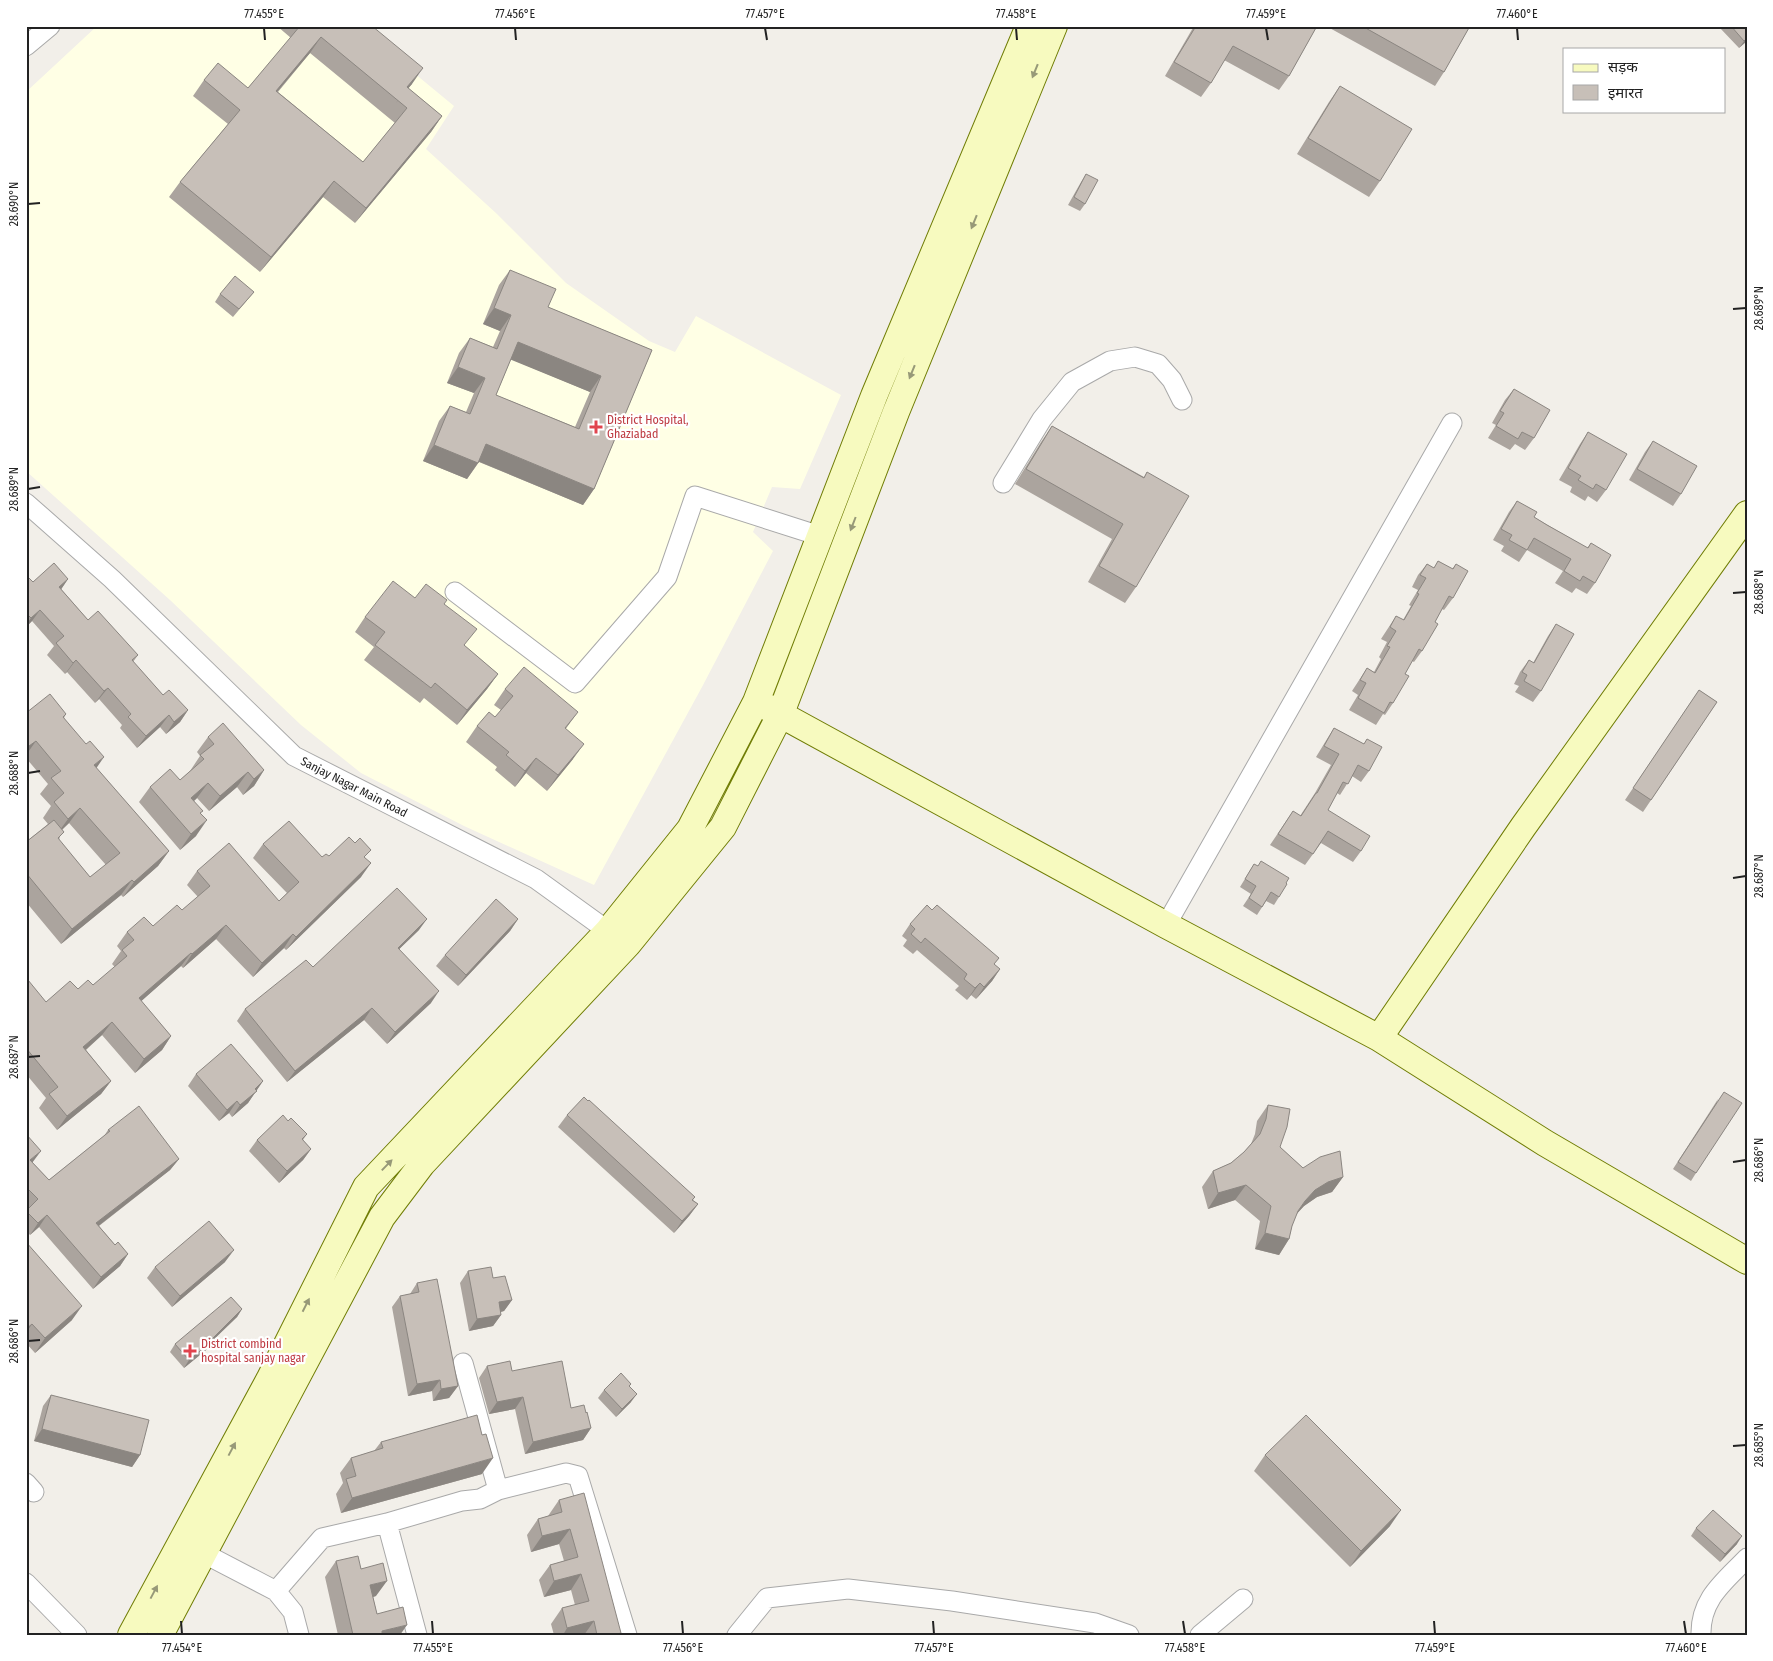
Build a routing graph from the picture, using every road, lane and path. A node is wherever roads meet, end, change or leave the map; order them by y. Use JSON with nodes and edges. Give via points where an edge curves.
{"nodes":[{"id":1,"x":50,"y":26,"type":"edge"},
{"id":2,"x":1028,"y":26,"type":"edge"},
{"id":3,"x":1054,"y":26,"type":"edge"},
{"id":4,"x":26,"y":46,"type":"edge"},
{"id":5,"x":1182,"y":400,"type":"dead end"},
{"id":6,"x":1452,"y":423,"type":"dead end"},
{"id":7,"x":1004,"y":483,"type":"dead end"},
{"id":8,"x":26,"y":503,"type":"edge"},
{"id":9,"x":1747,"y":514,"type":"edge"},
{"id":10,"x":820,"y":536,"type":"junction"},
{"id":11,"x":455,"y":592,"type":"dead end"},
{"id":12,"x":756,"y":702,"type":"junction"},
{"id":13,"x":781,"y":713,"type":"junction"},
{"id":14,"x":1166,"y":925,"type":"junction"},
{"id":15,"x":615,"y":940,"type":"junction"},
{"id":16,"x":1379,"y":1038,"type":"junction"},
{"id":17,"x":1747,"y":1262,"type":"edge"},
{"id":18,"x":463,"y":1362,"type":"dead end"},
{"id":19,"x":498,"y":1490,"type":"junction"},
{"id":20,"x":387,"y":1523,"type":"junction"},
{"id":21,"x":204,"y":1553,"type":"junction"},
{"id":22,"x":1747,"y":1558,"type":"edge"},
{"id":23,"x":26,"y":1583,"type":"edge"},
{"id":24,"x":276,"y":1591,"type":"junction"},
{"id":25,"x":1243,"y":1599,"type":"dead end"},
{"id":26,"x":77,"y":1635,"type":"edge"},
{"id":27,"x":131,"y":1635,"type":"edge"},
{"id":28,"x":160,"y":1635,"type":"edge"},
{"id":29,"x":299,"y":1635,"type":"edge"},
{"id":30,"x":417,"y":1635,"type":"edge"},
{"id":31,"x":627,"y":1635,"type":"edge"},
{"id":32,"x":737,"y":1635,"type":"edge"},
{"id":33,"x":1129,"y":1635,"type":"edge"},
{"id":34,"x":1200,"y":1635,"type":"edge"},
{"id":35,"x":1701,"y":1635,"type":"edge"}],
"edges":[{"from":1,"to":4,"type":"street"},
{"from":2,"to":10,"type":"street","via":[[874,396]]},
{"from":3,"to":13,"type":"street","one_way":true,"via":[[896,412]]},
{"from":5,"to":7,"type":"street","via":[[1172,380],[1158,364],[1135,357],[1110,361],[1072,382],[1042,418]]},
{"from":6,"to":14,"type":"street"},
{"from":8,"to":15,"type":"street","name":"Sanjay Nagar Main Road","via":[[112,579],[294,756],[536,879]]},
{"from":9,"to":16,"type":"street","via":[[1523,827]]},
{"from":10,"to":11,"type":"street","via":[[695,496],[667,576],[575,683]]},
{"from":10,"to":12,"type":"street"},
{"from":12,"to":13,"type":"street"},
{"from":12,"to":15,"type":"street","via":[[690,829]]},
{"from":13,"to":14,"type":"street"},
{"from":13,"to":15,"type":"street","via":[[723,828]]},
{"from":14,"to":16,"type":"street"},
{"from":15,"to":21,"type":"street","via":[[422,1164],[382,1217]]},
{"from":27,"to":15,"type":"street","one_way":true,"via":[[269,1380],[366,1187]]},
{"from":16,"to":17,"type":"street","via":[[1545,1143]]},
{"from":18,"to":19,"type":"street"},
{"from":19,"to":20,"type":"street","via":[[480,1498],[462,1500]]},
{"from":19,"to":31,"type":"street","via":[[566,1473],[578,1476]]},
{"from":20,"to":24,"type":"street","via":[[322,1538]]},
{"from":20,"to":30,"type":"street"},
{"from":21,"to":24,"type":"street"},
{"from":21,"to":28,"type":"street"},
{"from":22,"to":35,"type":"street","via":[[1710,1597],[1701,1622]]},
{"from":23,"to":26,"type":"street"},
{"from":24,"to":29,"type":"street","via":[[293,1612]]},
{"from":25,"to":34,"type":"street"},
{"from":32,"to":33,"type":"street","via":[[767,1598],[848,1589],[1094,1623]]}]}
